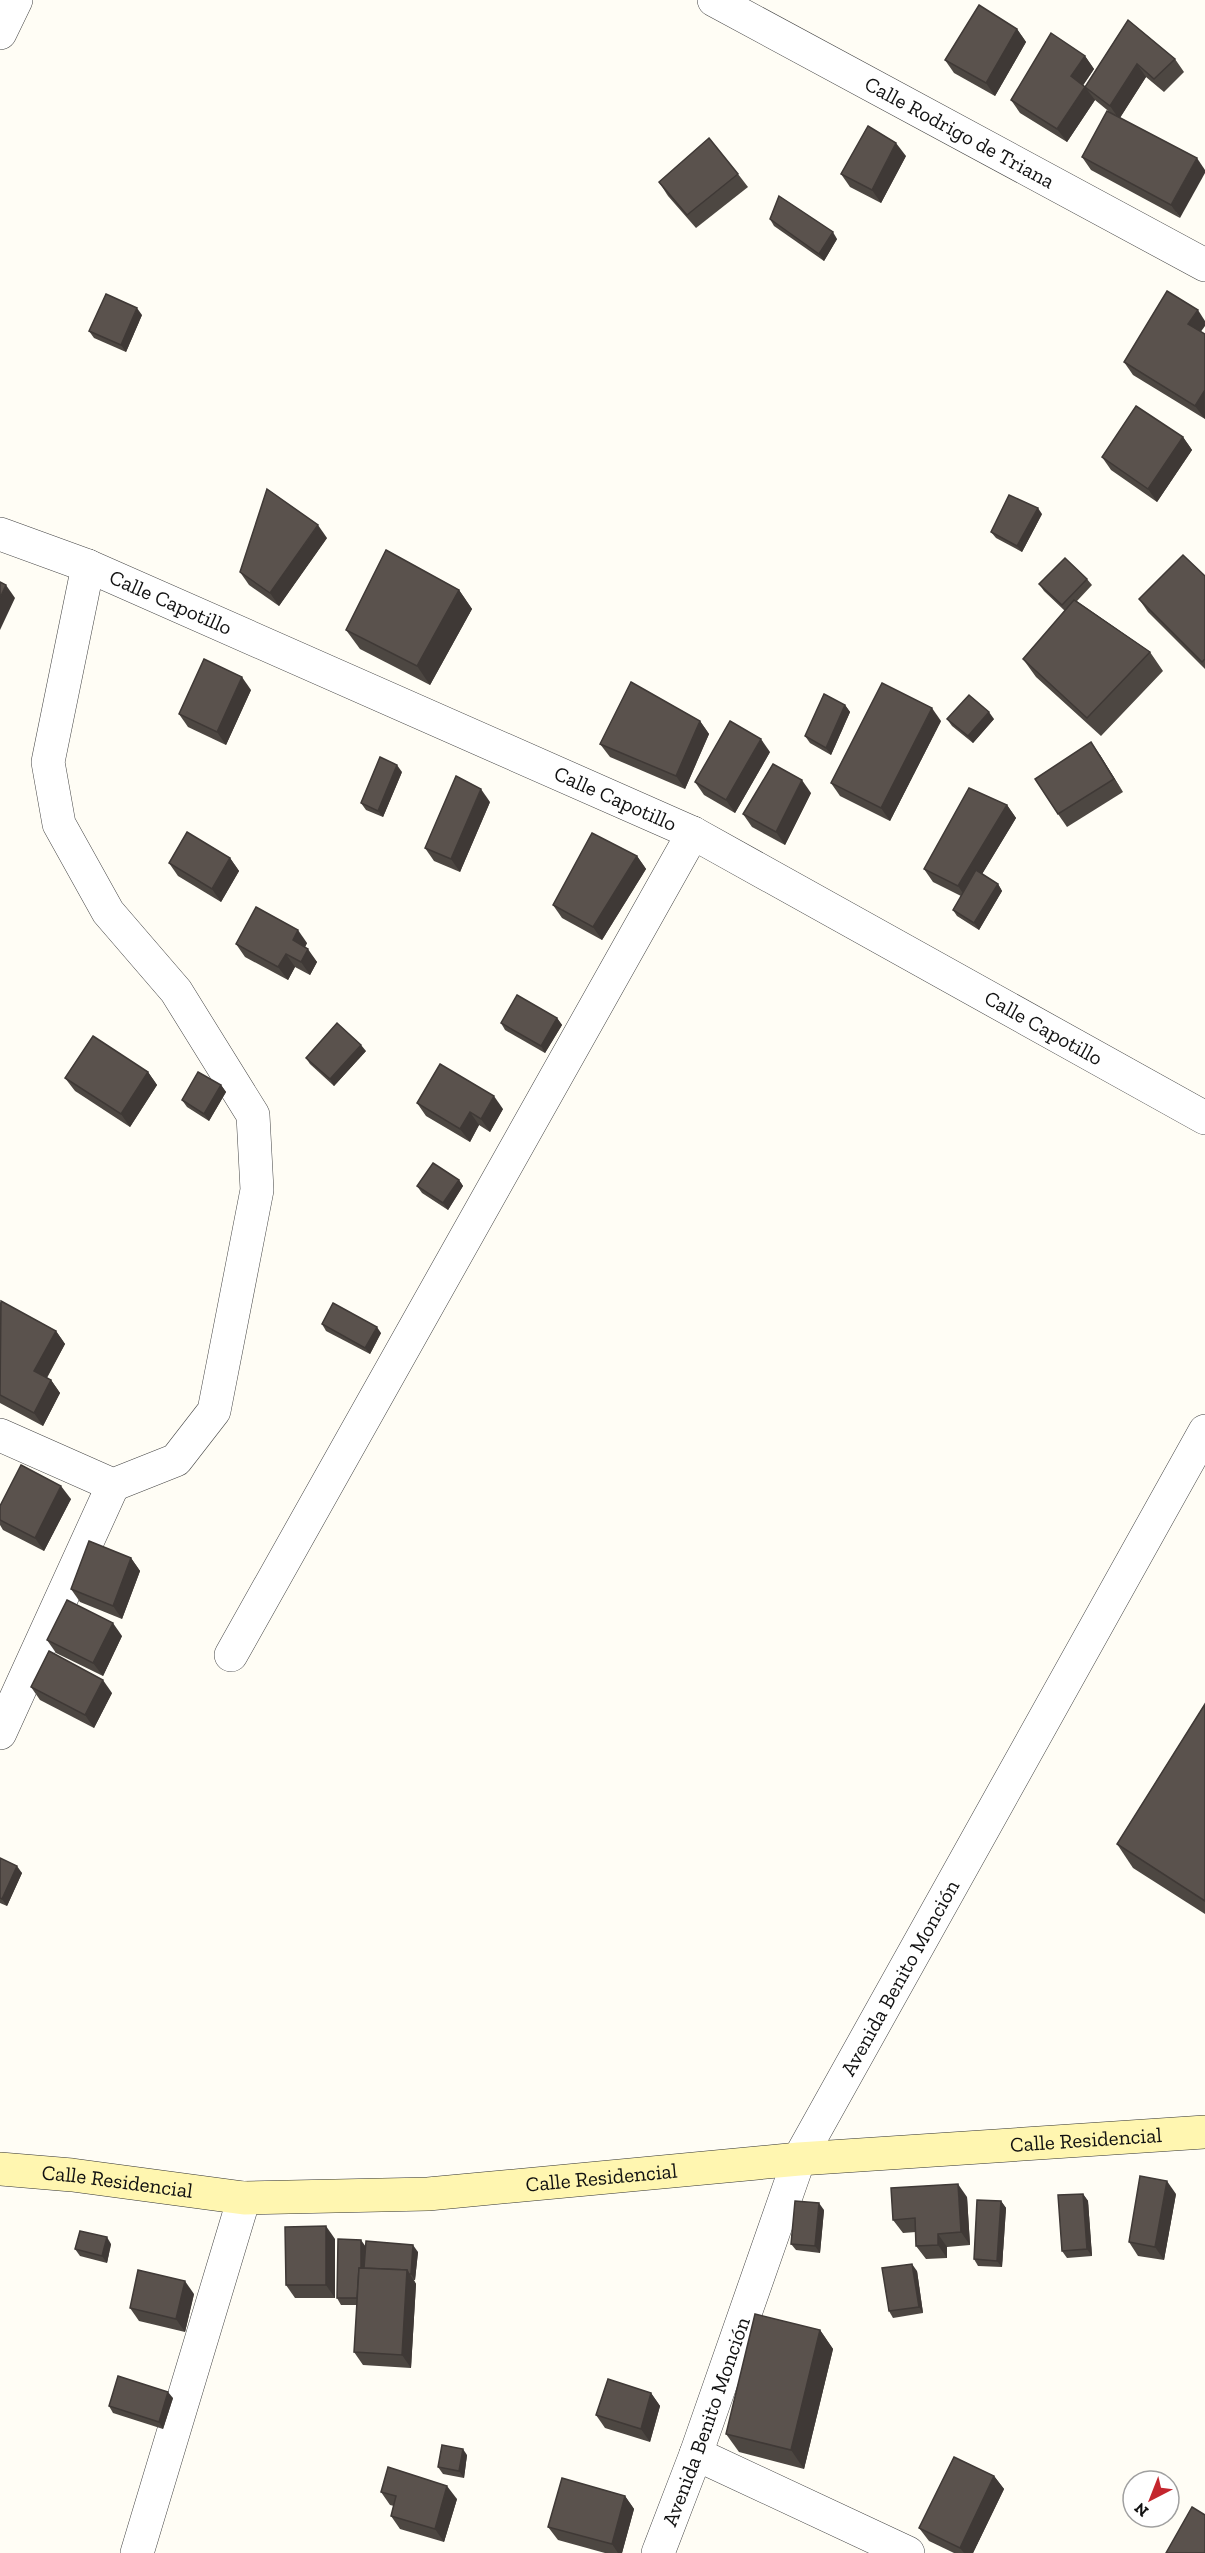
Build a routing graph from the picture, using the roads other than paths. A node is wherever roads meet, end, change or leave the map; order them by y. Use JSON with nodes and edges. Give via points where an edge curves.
{"nodes":[{"id":1,"x":16,"y":0,"type":"edge"},
{"id":2,"x":714,"y":0,"type":"edge"},
{"id":3,"x":0,"y":33,"type":"edge"},
{"id":4,"x":1203,"y":260,"type":"edge"},
{"id":5,"x":0,"y":534,"type":"edge"},
{"id":6,"x":88,"y":566,"type":"junction"},
{"id":7,"x":693,"y":833,"type":"junction"},
{"id":8,"x":1205,"y":1118,"type":"edge"},
{"id":9,"x":1205,"y":1431,"type":"edge"},
{"id":10,"x":0,"y":1435,"type":"edge"},
{"id":11,"x":113,"y":1485,"type":"junction"},
{"id":12,"x":231,"y":1655,"type":"dead end"},
{"id":13,"x":0,"y":1733,"type":"edge"},
{"id":14,"x":1205,"y":2132,"type":"edge"},
{"id":15,"x":799,"y":2159,"type":"junction"},
{"id":16,"x":0,"y":2169,"type":"edge"},
{"id":17,"x":244,"y":2198,"type":"junction"},
{"id":18,"x":696,"y":2454,"type":"junction"},
{"id":19,"x":137,"y":2553,"type":"edge"},
{"id":20,"x":658,"y":2553,"type":"edge"},
{"id":21,"x":908,"y":2553,"type":"edge"}],
"edges":[{"from":1,"to":3,"type":"street"},
{"from":2,"to":4,"type":"street","name":"Calle Rodrigo de Triana"},
{"from":5,"to":6,"type":"street","name":"Calle Capotillo"},
{"from":6,"to":7,"type":"street","name":"Calle Capotillo"},
{"from":6,"to":11,"type":"street","via":[[48,762],[59,824],[108,912],[176,991],[253,1115],[257,1190],[214,1411],[176,1460]]},
{"from":7,"to":8,"type":"street","name":"Calle Capotillo"},
{"from":7,"to":12,"type":"street"},
{"from":9,"to":15,"type":"street","name":"Avenida Benito Monción"},
{"from":10,"to":11,"type":"street"},
{"from":11,"to":13,"type":"street"},
{"from":14,"to":15,"type":"main road","name":"Calle Residencial"},
{"from":15,"to":17,"type":"main road","name":"Calle Residencial","via":[[428,2194]]},
{"from":15,"to":18,"type":"street","name":"Avenida Benito Monción"},
{"from":16,"to":17,"type":"main road","name":"Calle Residencial"},
{"from":17,"to":19,"type":"street"},
{"from":18,"to":20,"type":"street","name":"Avenida Benito Monción"},
{"from":18,"to":21,"type":"street"}]}
